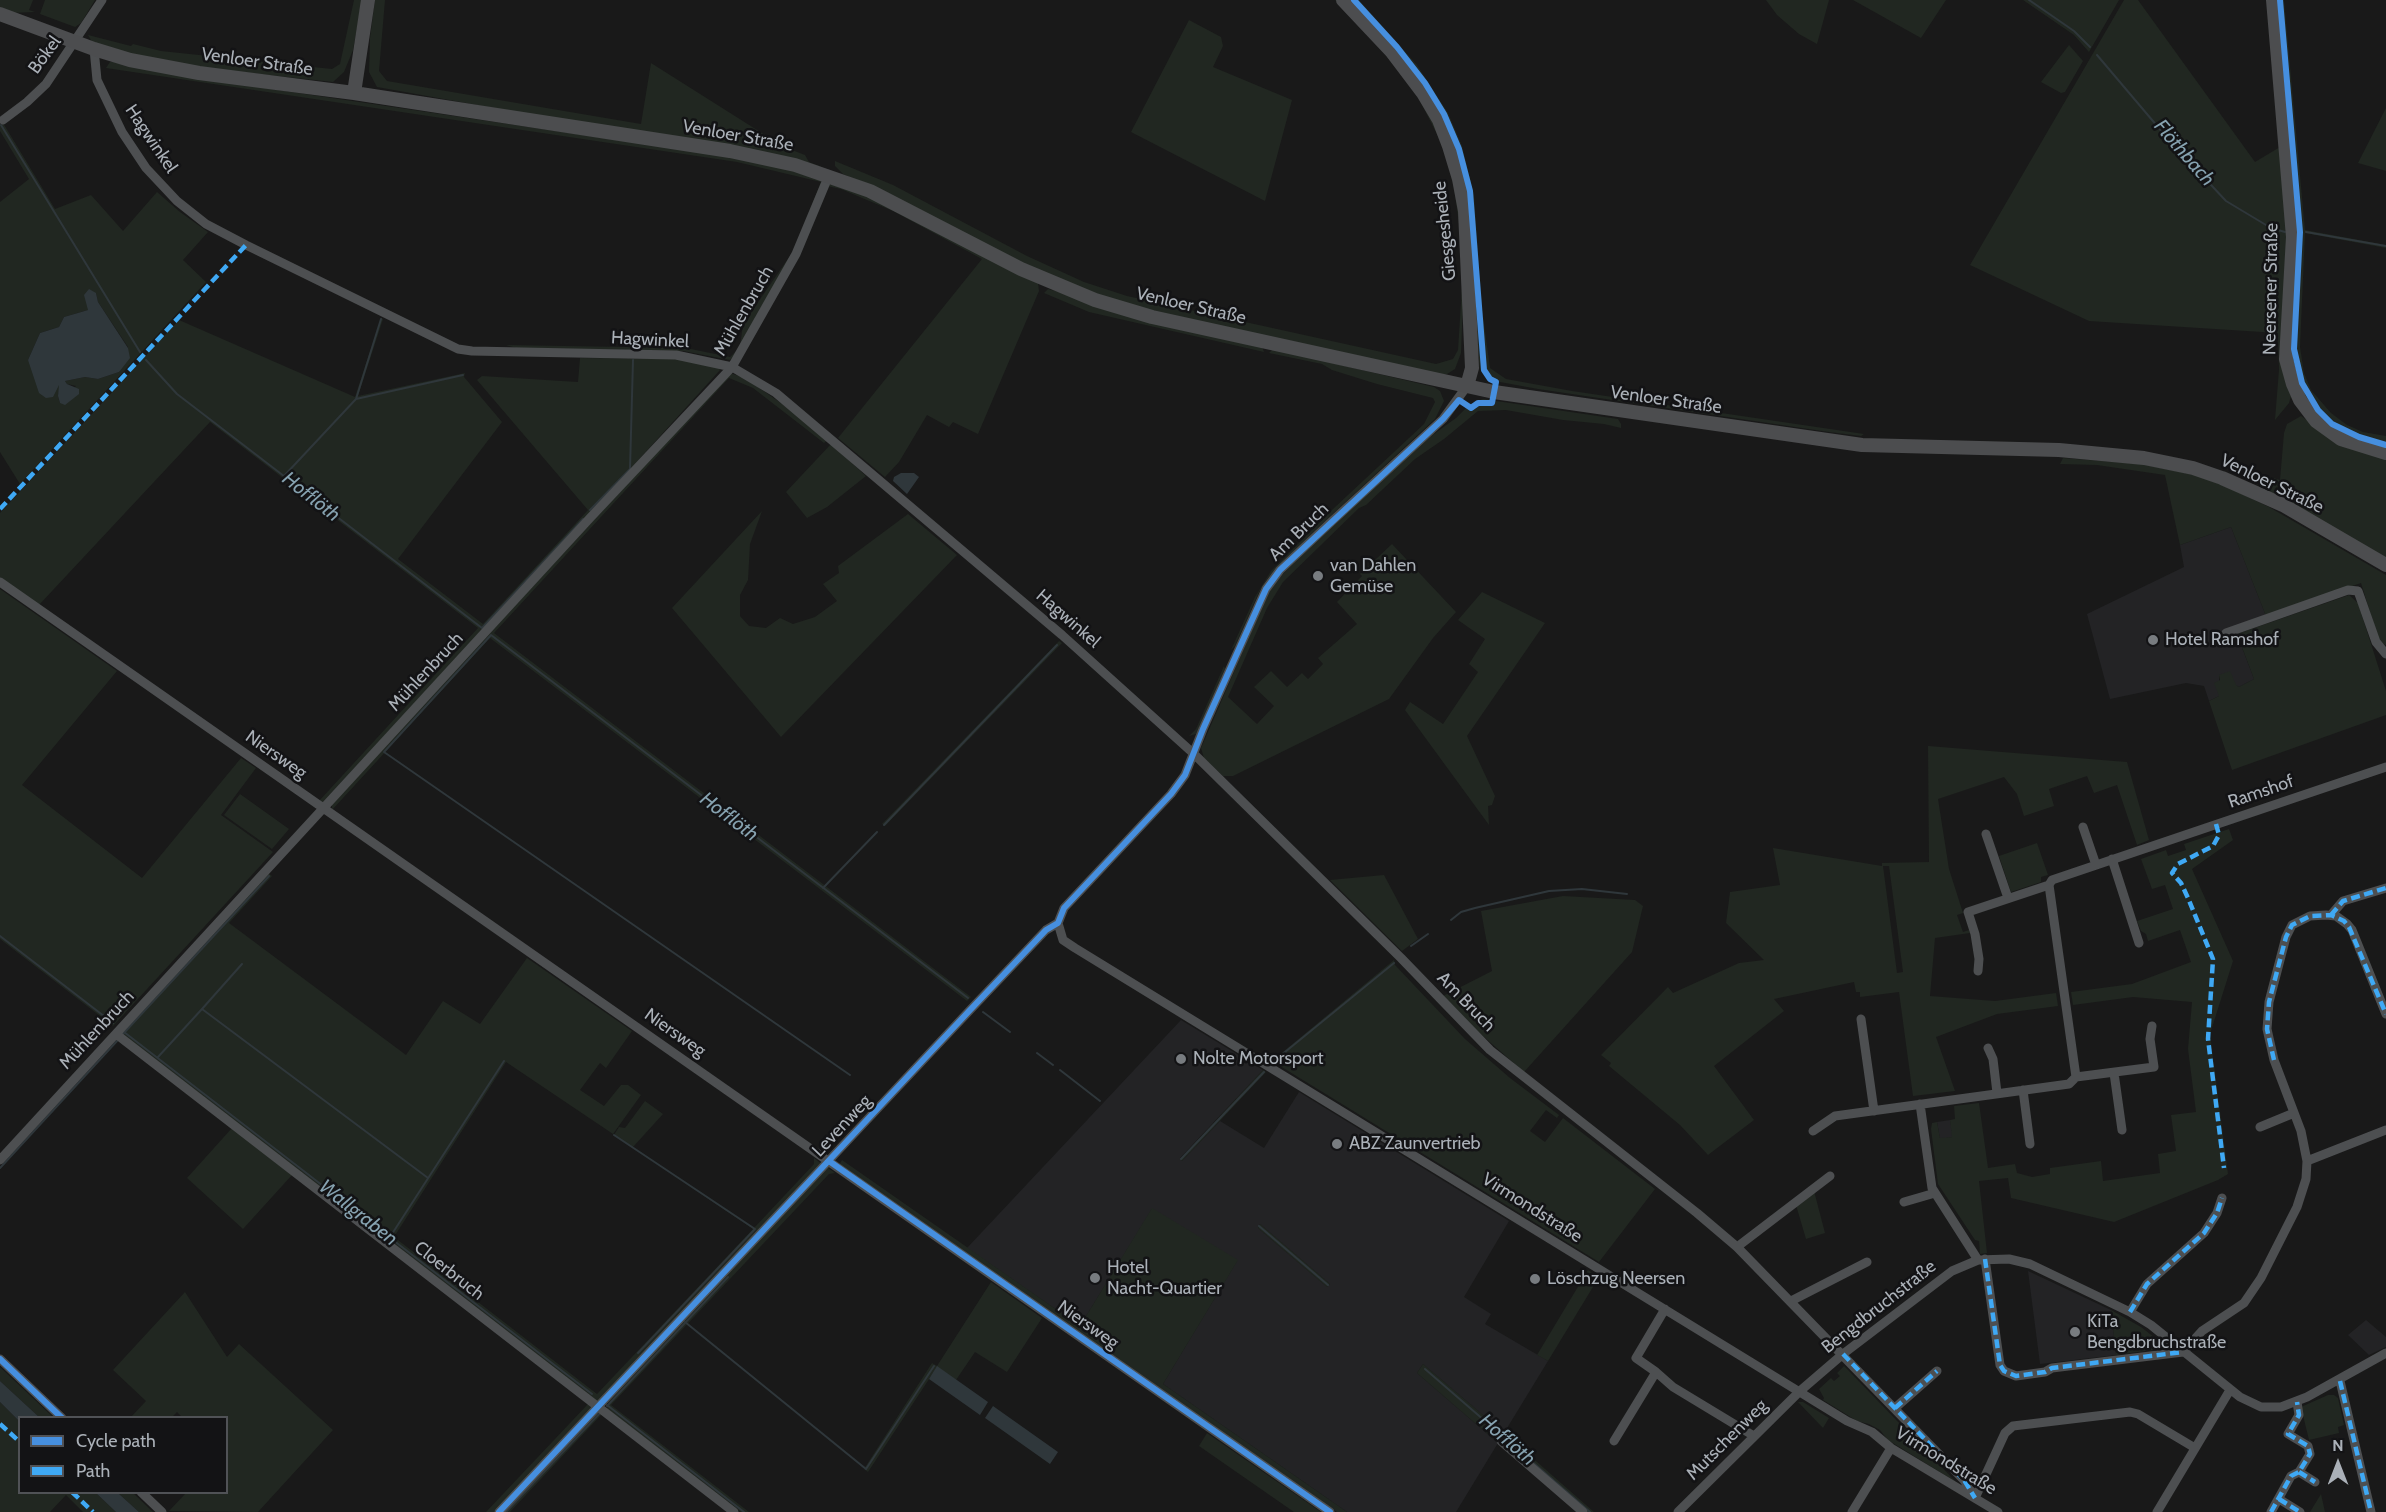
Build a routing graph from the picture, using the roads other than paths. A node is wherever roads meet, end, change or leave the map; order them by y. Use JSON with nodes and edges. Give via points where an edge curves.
{"nodes":[{"id":1,"x":102,"y":0,"type":"edge"},
{"id":2,"x":368,"y":0,"type":"edge"},
{"id":3,"x":1343,"y":0,"type":"edge"},
{"id":4,"x":2273,"y":0,"type":"edge"},
{"id":5,"x":0,"y":14,"type":"edge"},
{"id":6,"x":75,"y":42,"type":"junction"},
{"id":7,"x":94,"y":49,"type":"junction"},
{"id":8,"x":354,"y":93,"type":"junction"},
{"id":9,"x":3,"y":120,"type":"dead end"},
{"id":10,"x":828,"y":175,"type":"junction"},
{"id":11,"x":732,"y":366,"type":"junction"},
{"id":12,"x":1467,"y":386,"type":"junction"},
{"id":13,"x":2386,"y":453,"type":"edge"},
{"id":14,"x":2386,"y":565,"type":"edge"},
{"id":15,"x":0,"y":582,"type":"edge"},
{"id":16,"x":2226,"y":633,"type":"dead end"},
{"id":17,"x":2386,"y":654,"type":"edge"},
{"id":18,"x":1194,"y":754,"type":"junction"},
{"id":19,"x":2386,"y":767,"type":"edge"},
{"id":20,"x":323,"y":808,"type":"junction"},
{"id":21,"x":2083,"y":827,"type":"dead end"},
{"id":22,"x":1986,"y":834,"type":"dead end"},
{"id":23,"x":2112,"y":860,"type":"junction"},
{"id":24,"x":2096,"y":865,"type":"junction"},
{"id":25,"x":2049,"y":885,"type":"junction"},
{"id":26,"x":2386,"y":888,"type":"edge"},
{"id":27,"x":2008,"y":898,"type":"junction"},
{"id":28,"x":2331,"y":915,"type":"junction"},
{"id":29,"x":1058,"y":923,"type":"junction"},
{"id":30,"x":2139,"y":943,"type":"dead end"},
{"id":31,"x":1978,"y":971,"type":"dead end"},
{"id":32,"x":2386,"y":1014,"type":"edge"},
{"id":33,"x":1862,"y":1018,"type":"dead end"},
{"id":34,"x":2152,"y":1026,"type":"dead end"},
{"id":35,"x":116,"y":1034,"type":"junction"},
{"id":36,"x":1988,"y":1048,"type":"dead end"},
{"id":37,"x":2114,"y":1073,"type":"junction"},
{"id":38,"x":2076,"y":1077,"type":"junction"},
{"id":39,"x":2023,"y":1090,"type":"junction"},
{"id":40,"x":1997,"y":1094,"type":"junction"},
{"id":41,"x":1920,"y":1104,"type":"junction"},
{"id":42,"x":1874,"y":1111,"type":"junction"},
{"id":43,"x":2294,"y":1113,"type":"junction"},
{"id":44,"x":2260,"y":1127,"type":"dead end"},
{"id":45,"x":2122,"y":1130,"type":"dead end"},
{"id":46,"x":2386,"y":1130,"type":"edge"},
{"id":47,"x":1813,"y":1131,"type":"dead end"},
{"id":48,"x":2030,"y":1144,"type":"dead end"},
{"id":49,"x":0,"y":1160,"type":"edge"},
{"id":50,"x":829,"y":1161,"type":"junction"},
{"id":51,"x":2307,"y":1161,"type":"junction"},
{"id":52,"x":1830,"y":1176,"type":"dead end"},
{"id":53,"x":1935,"y":1193,"type":"junction"},
{"id":54,"x":2222,"y":1198,"type":"dead end"},
{"id":55,"x":1904,"y":1202,"type":"dead end"},
{"id":56,"x":1737,"y":1247,"type":"junction"},
{"id":57,"x":1982,"y":1260,"type":"junction"},
{"id":58,"x":1867,"y":1262,"type":"dead end"},
{"id":59,"x":1791,"y":1301,"type":"junction"},
{"id":60,"x":1665,"y":1308,"type":"junction"},
{"id":61,"x":2130,"y":1312,"type":"junction"},
{"id":62,"x":2183,"y":1352,"type":"junction"},
{"id":63,"x":2386,"y":1353,"type":"edge"},
{"id":64,"x":1843,"y":1354,"type":"junction"},
{"id":65,"x":0,"y":1359,"type":"edge"},
{"id":66,"x":1936,"y":1371,"type":"dead end"},
{"id":67,"x":1656,"y":1372,"type":"junction"},
{"id":68,"x":2340,"y":1381,"type":"junction"},
{"id":69,"x":2230,"y":1390,"type":"junction"},
{"id":70,"x":1800,"y":1392,"type":"junction"},
{"id":71,"x":2297,"y":1402,"type":"junction"},
{"id":72,"x":598,"y":1407,"type":"junction"},
{"id":73,"x":1895,"y":1408,"type":"junction"},
{"id":74,"x":60,"y":1416,"type":"edge"},
{"id":75,"x":1754,"y":1436,"type":"junction"},
{"id":76,"x":1501,"y":1441,"type":"dead end"},
{"id":77,"x":1614,"y":1441,"type":"dead end"},
{"id":78,"x":1891,"y":1448,"type":"junction"},
{"id":79,"x":2195,"y":1448,"type":"junction"},
{"id":80,"x":2299,"y":1473,"type":"junction"},
{"id":81,"x":2315,"y":1482,"type":"dead end"},
{"id":82,"x":143,"y":1494,"type":"edge"},
{"id":83,"x":1975,"y":1498,"type":"junction"},
{"id":84,"x":2278,"y":1499,"type":"junction"},
{"id":85,"x":162,"y":1512,"type":"edge"},
{"id":86,"x":499,"y":1512,"type":"edge"},
{"id":87,"x":734,"y":1512,"type":"edge"},
{"id":88,"x":1330,"y":1512,"type":"edge"},
{"id":89,"x":1582,"y":1512,"type":"edge"},
{"id":90,"x":1678,"y":1512,"type":"edge"},
{"id":91,"x":1852,"y":1512,"type":"edge"},
{"id":92,"x":1998,"y":1512,"type":"edge"},
{"id":93,"x":2157,"y":1512,"type":"edge"},
{"id":94,"x":2271,"y":1512,"type":"edge"},
{"id":95,"x":2300,"y":1512,"type":"edge"},
{"id":96,"x":2371,"y":1512,"type":"edge"}],
"edges":[{"from":1,"to":6,"type":"street","name":"Bökel"},
{"from":2,"to":8,"type":"main road"},
{"from":3,"to":12,"type":"main road","name":"Giesgesheide","via":[[1392,52],[1423,93],[1449,146],[1459,179],[1466,229],[1472,368]]},
{"from":4,"to":13,"type":"main road","name":"Neersener Straße","via":[[2293,237],[2286,359],[2300,400],[2316,421],[2341,439]]},
{"from":5,"to":6,"type":"main road","name":"Venloer Straße"},
{"from":6,"to":7,"type":"main road","name":"Venloer Straße"},
{"from":6,"to":9,"type":"street","name":"Bökel","via":[[42,88]]},
{"from":7,"to":8,"type":"main road","name":"Venloer Straße","via":[[199,73]]},
{"from":7,"to":11,"type":"street","name":"Hagwinkel","via":[[97,80],[122,132],[146,168],[206,224],[256,250],[459,349],[676,355]]},
{"from":8,"to":10,"type":"main road","name":"Venloer Straße","via":[[730,151]]},
{"from":10,"to":11,"type":"street","name":"Mühlenbruch","via":[[796,254]]},
{"from":10,"to":12,"type":"main road","name":"Venloer Straße","via":[[897,203],[1030,273],[1095,300],[1152,317]]},
{"from":11,"to":18,"type":"street","name":"Hagwinkel","via":[[776,393],[832,439],[1062,635]]},
{"from":11,"to":20,"type":"street","name":"Mühlenbruch"},
{"from":12,"to":14,"type":"main road","name":"Venloer Straße","via":[[1510,396],[1862,445],[2059,450],[2144,458],[2222,478],[2283,505]]},
{"from":12,"to":18,"type":"street","name":"Am Bruch","via":[[1443,419],[1280,570],[1266,589]]},
{"from":15,"to":20,"type":"street","name":"Niersweg"},
{"from":16,"to":17,"type":"street","via":[[2348,590],[2358,591],[2376,642]]},
{"from":18,"to":29,"type":"street","name":"Levenweg","via":[[1185,776],[1171,794],[1064,908]]},
{"from":18,"to":56,"type":"street","name":"Am Bruch","via":[[1484,1044]]},
{"from":19,"to":23,"type":"street","name":"Ramshof"},
{"from":20,"to":35,"type":"street","name":"Mühlenbruch"},
{"from":20,"to":50,"type":"street","name":"Niersweg"},
{"from":21,"to":24,"type":"street"},
{"from":22,"to":27,"type":"street"},
{"from":23,"to":24,"type":"street","name":"Ramshof"},
{"from":23,"to":30,"type":"street"},
{"from":24,"to":25,"type":"street","name":"Ramshof","via":[[2052,880]]},
{"from":25,"to":27,"type":"street","name":"Ramshof"},
{"from":25,"to":38,"type":"street"},
{"from":26,"to":28,"type":"street","via":[[2343,902]]},
{"from":27,"to":31,"type":"street","name":"Ramshof","via":[[1968,912],[1975,934]]},
{"from":28,"to":32,"type":"street","via":[[2352,930]]},
{"from":28,"to":43,"type":"street","via":[[2310,916],[2292,925],[2270,1002],[2267,1029]]},
{"from":29,"to":50,"type":"street","name":"Levenweg","via":[[1039,938]]},
{"from":29,"to":60,"type":"street","name":"Virmondstraße","via":[[1063,940],[1075,948]]},
{"from":33,"to":42,"type":"street"},
{"from":34,"to":37,"type":"street","via":[[2154,1067]]},
{"from":35,"to":49,"type":"street","name":"Mühlenbruch"},
{"from":35,"to":72,"type":"street","name":"Cloerbruch"},
{"from":36,"to":40,"type":"street"},
{"from":37,"to":38,"type":"street"},
{"from":37,"to":45,"type":"street"},
{"from":38,"to":39,"type":"street","via":[[2069,1084]]},
{"from":39,"to":40,"type":"street"},
{"from":39,"to":48,"type":"street"},
{"from":40,"to":41,"type":"street"},
{"from":41,"to":42,"type":"street"},
{"from":41,"to":53,"type":"street"},
{"from":42,"to":47,"type":"street","via":[[1835,1116]]},
{"from":43,"to":44,"type":"street"},
{"from":43,"to":51,"type":"street"},
{"from":46,"to":51,"type":"street"},
{"from":50,"to":72,"type":"street","name":"Levenweg"},
{"from":50,"to":88,"type":"street","name":"Niersweg"},
{"from":51,"to":62,"type":"street","via":[[2297,1207],[2261,1278],[2244,1303],[2202,1330]]},
{"from":52,"to":56,"type":"street"},
{"from":53,"to":55,"type":"street"},
{"from":53,"to":57,"type":"street"},
{"from":54,"to":61,"type":"street","via":[[2204,1233],[2147,1284]]},
{"from":56,"to":59,"type":"street","name":"Am Bruch"},
{"from":57,"to":61,"type":"street","name":"Bengdbruchstraße","via":[[2009,1259],[2031,1264]]},
{"from":57,"to":62,"type":"street","via":[[2004,1371],[2016,1376]]},
{"from":57,"to":64,"type":"street","name":"Bengdbruchstraße","via":[[1952,1271]]},
{"from":58,"to":59,"type":"street"},
{"from":59,"to":64,"type":"street","name":"Am Bruch"},
{"from":60,"to":67,"type":"street","via":[[1636,1358]]},
{"from":60,"to":70,"type":"street","name":"Virmondstraße"},
{"from":61,"to":62,"type":"street","name":"Bengdbruchstraße"},
{"from":62,"to":69,"type":"street","name":"Bengdbruchstraße"},
{"from":63,"to":68,"type":"street","name":"Bengdbruchstraße"},
{"from":64,"to":70,"type":"street","name":"Bengdbruchstraße"},
{"from":64,"to":73,"type":"street","name":"Am Bruch"},
{"from":65,"to":74,"type":"street"},
{"from":66,"to":73,"type":"street"},
{"from":67,"to":75,"type":"street","via":[[1673,1387]]},
{"from":67,"to":77,"type":"street"},
{"from":68,"to":71,"type":"street","name":"Bengdbruchstraße"},
{"from":68,"to":96,"type":"street"},
{"from":69,"to":71,"type":"street","name":"Bengdbruchstraße","via":[[2261,1407]]},
{"from":69,"to":79,"type":"street"},
{"from":70,"to":75,"type":"street","name":"Mutschenweg"},
{"from":70,"to":78,"type":"street","name":"Virmondstraße","via":[[1872,1432]]},
{"from":71,"to":80,"type":"street","via":[[2299,1415],[2288,1434],[2308,1446],[2310,1454]]},
{"from":72,"to":86,"type":"street","name":"Levenweg"},
{"from":72,"to":87,"type":"street","name":"Cloerbruch"},
{"from":73,"to":83,"type":"street","name":"Am Bruch","via":[[1964,1480]]},
{"from":75,"to":90,"type":"street","name":"Mutschenweg"},
{"from":76,"to":89,"type":"street"},
{"from":78,"to":83,"type":"street","name":"Virmondstraße"},
{"from":78,"to":91,"type":"street"},
{"from":79,"to":83,"type":"street","via":[[2138,1413],[2130,1412],[2013,1426],[2005,1433]]},
{"from":79,"to":93,"type":"street"},
{"from":80,"to":81,"type":"street"},
{"from":80,"to":84,"type":"street","via":[[2291,1476]]},
{"from":82,"to":85,"type":"street"},
{"from":83,"to":92,"type":"street","name":"Virmondstraße"},
{"from":84,"to":94,"type":"street"},
{"from":84,"to":95,"type":"street"}]}
